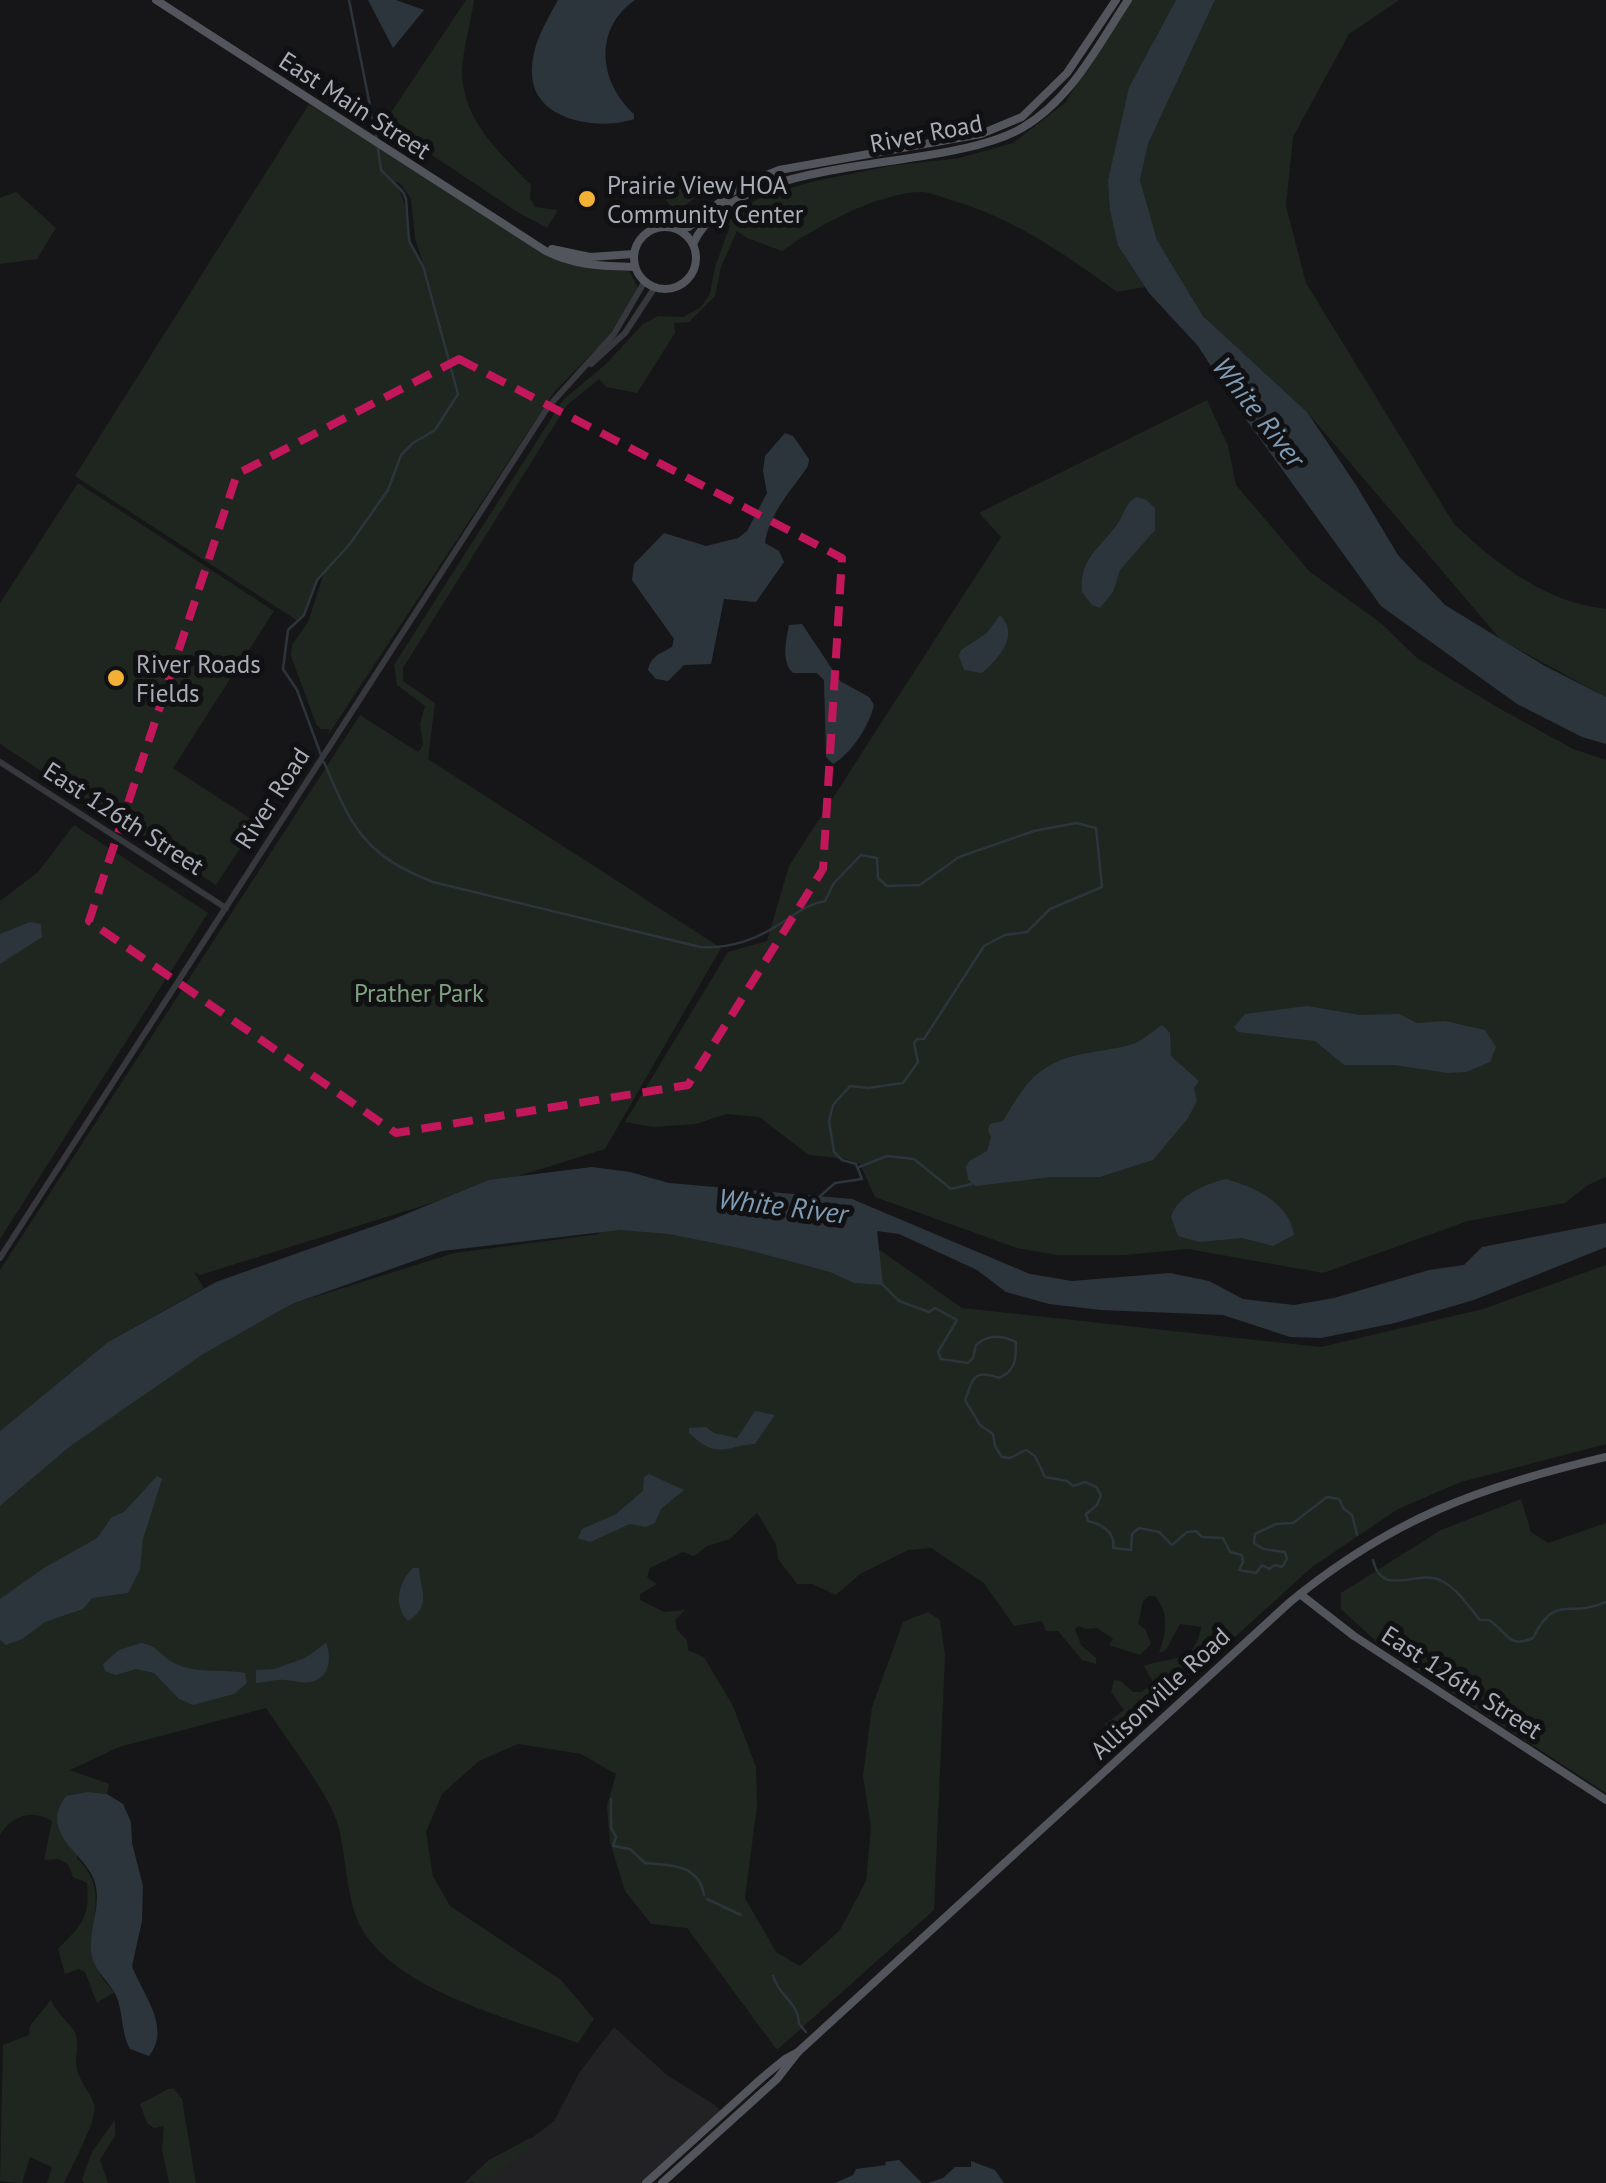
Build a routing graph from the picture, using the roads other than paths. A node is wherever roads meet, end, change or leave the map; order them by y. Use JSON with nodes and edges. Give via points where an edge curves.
{"nodes":[{"id":1,"x":156,"y":0,"type":"edge"},
{"id":2,"x":1116,"y":0,"type":"edge"},
{"id":3,"x":1128,"y":0,"type":"edge"},
{"id":4,"x":680,"y":230,"type":"junction"},
{"id":5,"x":534,"y":242,"type":"junction"},
{"id":6,"x":693,"y":244,"type":"junction"},
{"id":7,"x":634,"y":254,"type":"junction"},
{"id":8,"x":635,"y":266,"type":"junction"},
{"id":9,"x":645,"y":282,"type":"junction"},
{"id":10,"x":655,"y":287,"type":"junction"},
{"id":11,"x":586,"y":366,"type":"junction"},
{"id":12,"x":0,"y":762,"type":"edge"},
{"id":13,"x":226,"y":908,"type":"junction"},
{"id":14,"x":0,"y":1258,"type":"edge"},
{"id":15,"x":1606,"y":1457,"type":"edge"},
{"id":16,"x":1300,"y":1594,"type":"junction"},
{"id":17,"x":1606,"y":1800,"type":"edge"},
{"id":18,"x":798,"y":2052,"type":"junction"},
{"id":19,"x":646,"y":2183,"type":"edge"},
{"id":20,"x":662,"y":2183,"type":"edge"}],
"edges":[{"from":1,"to":5,"type":"main road","name":"East Main Street"},
{"from":2,"to":4,"type":"main road","name":"River Road","via":[[1067,74],[1022,116],[982,134],[779,170],[742,185]]},
{"from":3,"to":6,"type":"main road","name":"River Road","via":[[1060,98],[1019,130],[967,148],[777,182],[735,201]]},
{"from":4,"to":6,"type":"main road"},
{"from":4,"to":7,"type":"main road","via":[[651,230]]},
{"from":5,"to":7,"type":"main road","name":"East Main Street","via":[[577,256]]},
{"from":5,"to":8,"type":"main road","name":"East Main Street","via":[[577,263]]},
{"from":6,"to":10,"type":"main road","via":[[690,277],[674,288]]},
{"from":7,"to":8,"type":"main road"},
{"from":8,"to":9,"type":"main road"},
{"from":9,"to":10,"type":"main road"},
{"from":9,"to":11,"type":"street","name":"River Road"},
{"from":10,"to":11,"type":"street","name":"River Road","via":[[625,333]]},
{"from":11,"to":13,"type":"street","name":"River Road","via":[[551,402]]},
{"from":12,"to":13,"type":"street","name":"East 126th Street"},
{"from":13,"to":14,"type":"street","name":"River Road"},
{"from":15,"to":16,"type":"main road","name":"Allisonville Road","via":[[1440,1507],[1377,1540]]},
{"from":16,"to":17,"type":"main road","name":"East 126th Street"},
{"from":16,"to":18,"type":"main road","name":"Allisonville Road"},
{"from":18,"to":19,"type":"main road","name":"Allisonville Road"},
{"from":18,"to":20,"type":"main road","name":"Allisonville Road"}]}
